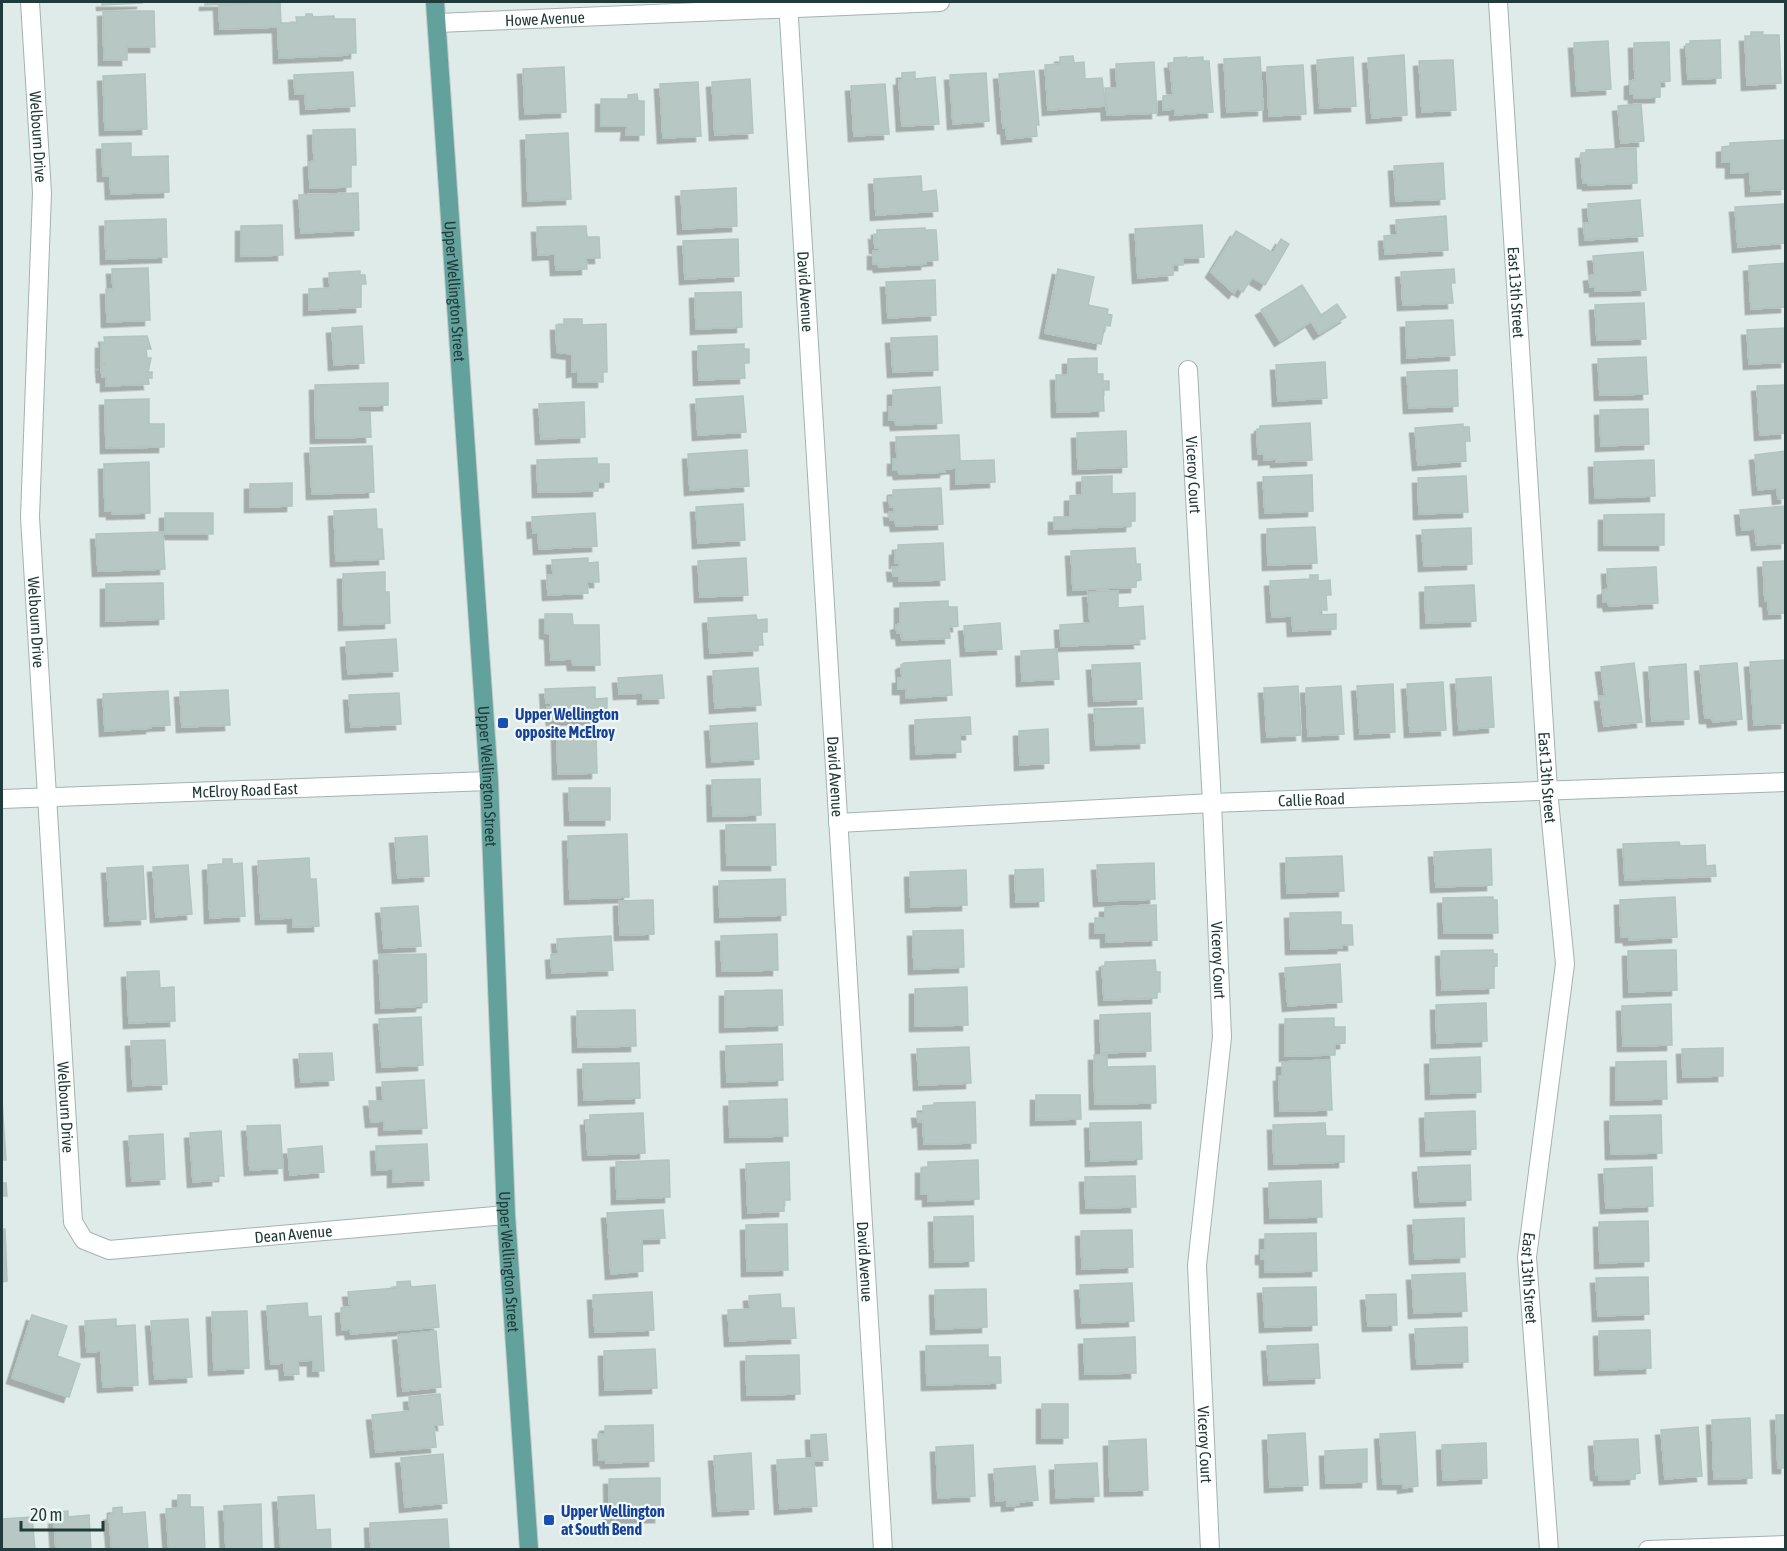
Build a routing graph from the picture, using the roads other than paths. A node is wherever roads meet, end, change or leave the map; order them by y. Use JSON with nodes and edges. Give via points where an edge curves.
{"nodes":[{"id":1,"x":30,"y":2,"type":"edge"},
{"id":2,"x":435,"y":2,"type":"edge"},
{"id":3,"x":940,"y":2,"type":"edge"},
{"id":4,"x":1498,"y":2,"type":"edge"},
{"id":5,"x":788,"y":5,"type":"edge"},
{"id":6,"x":437,"y":23,"type":"junction"},
{"id":7,"x":1188,"y":369,"type":"dead end"},
{"id":8,"x":489,"y":782,"type":"junction"},
{"id":9,"x":1785,"y":782,"type":"edge"},
{"id":10,"x":1548,"y":790,"type":"junction"},
{"id":11,"x":46,"y":797,"type":"junction"},
{"id":12,"x":2,"y":799,"type":"edge"},
{"id":13,"x":1212,"y":804,"type":"junction"},
{"id":14,"x":838,"y":823,"type":"junction"},
{"id":15,"x":506,"y":1215,"type":"junction"},
{"id":16,"x":84,"y":1240,"type":"joint"},
{"id":17,"x":1785,"y":1545,"type":"edge"},
{"id":18,"x":529,"y":1550,"type":"edge"},
{"id":19,"x":883,"y":1550,"type":"edge"},
{"id":20,"x":1210,"y":1550,"type":"edge"},
{"id":21,"x":1549,"y":1550,"type":"edge"},
{"id":22,"x":1648,"y":1550,"type":"edge"}],
"edges":[{"from":1,"to":11,"type":"street","name":"Welbourn Drive","via":[[42,193],[30,517]]},
{"from":2,"to":6,"type":"main road","name":"Upper Wellington Street"},
{"from":3,"to":5,"type":"street","name":"Howe Avenue"},
{"from":4,"to":10,"type":"street","name":"East 13th Street"},
{"from":5,"to":6,"type":"street","name":"Howe Avenue"},
{"from":5,"to":14,"type":"street","name":"David Avenue"},
{"from":6,"to":8,"type":"main road","name":"Upper Wellington Street"},
{"from":7,"to":13,"type":"street","name":"Viceroy Court"},
{"from":8,"to":11,"type":"street","name":"McElroy Road East"},
{"from":8,"to":15,"type":"main road","name":"Upper Wellington Street"},
{"from":9,"to":10,"type":"street","name":"Callie Road"},
{"from":10,"to":13,"type":"street","name":"Callie Road"},
{"from":10,"to":21,"type":"street","name":"East 13th Street","via":[[1565,964],[1527,1257]]},
{"from":11,"to":12,"type":"street","name":"McElroy Road East"},
{"from":11,"to":16,"type":"street","name":"Welbourn Drive","via":[[73,1222]]},
{"from":13,"to":14,"type":"street","name":"Callie Road"},
{"from":13,"to":20,"type":"street","name":"Viceroy Court","via":[[1222,1037],[1197,1265]]},
{"from":14,"to":19,"type":"street","name":"David Avenue"},
{"from":15,"to":16,"type":"street","name":"Dean Avenue","via":[[109,1250]]},
{"from":15,"to":18,"type":"main road","name":"Upper Wellington Street"},
{"from":17,"to":22,"type":"street"}]}
